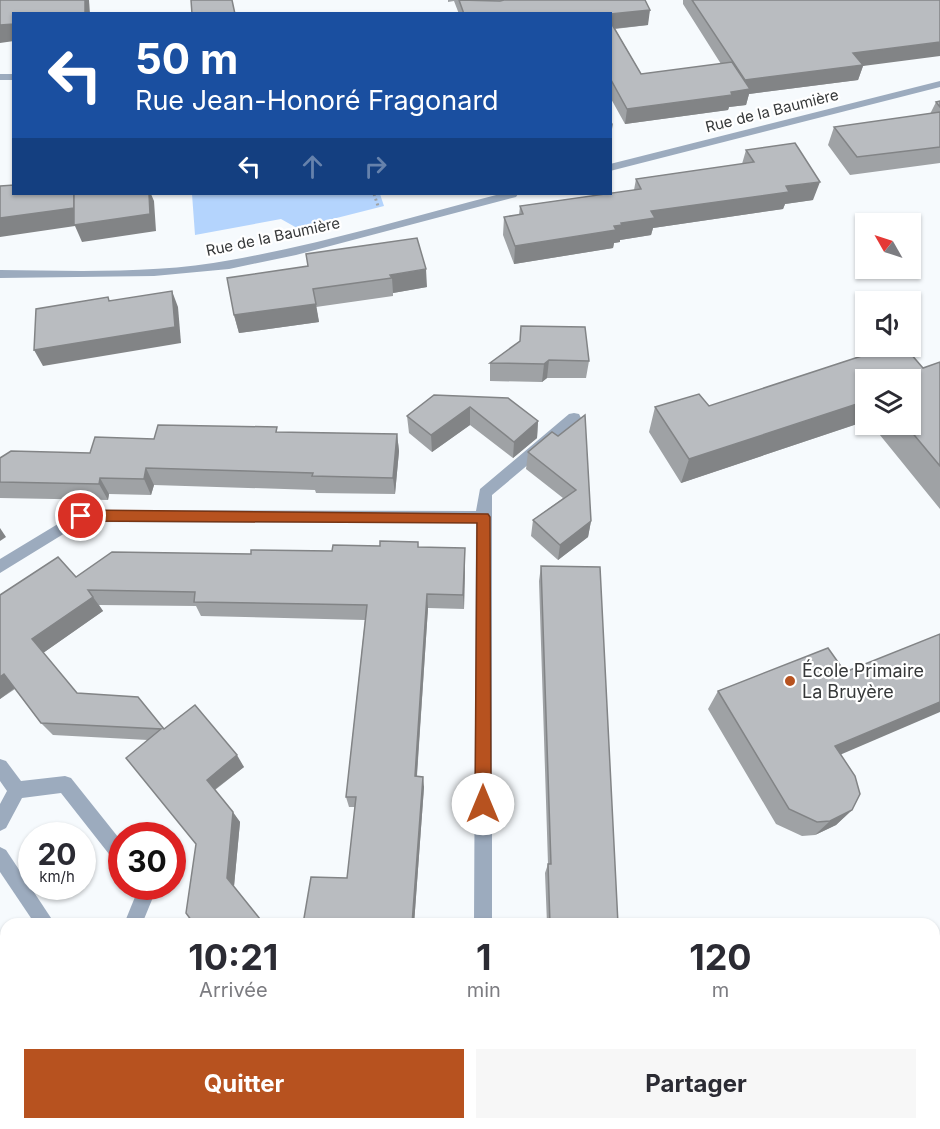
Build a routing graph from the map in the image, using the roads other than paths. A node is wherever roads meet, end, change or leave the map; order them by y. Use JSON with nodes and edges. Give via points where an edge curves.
{"nodes":[{"id":1,"x":940,"y":84,"type":"edge"},
{"id":2,"x":612,"y":167,"type":"edge"},
{"id":3,"x":508,"y":195,"type":"edge"},
{"id":4,"x":0,"y":274,"type":"edge"},
{"id":5,"x":574,"y":418,"type":"dead end"},
{"id":6,"x":483,"y":517,"type":"junction"},
{"id":7,"x":0,"y":567,"type":"edge"},
{"id":8,"x":0,"y":767,"type":"edge"},
{"id":9,"x":17,"y":790,"type":"junction"},
{"id":10,"x":0,"y":822,"type":"edge"},
{"id":11,"x":108,"y":839,"type":"edge"},
{"id":12,"x":0,"y":856,"type":"edge"},
{"id":13,"x":143,"y":900,"type":"edge"},
{"id":14,"x":42,"y":918,"type":"edge"},
{"id":15,"x":135,"y":918,"type":"edge"},
{"id":16,"x":483,"y":918,"type":"edge"}],
"edges":[{"from":1,"to":2,"type":"street","name":"Rue de la Baumière"},
{"from":3,"to":4,"type":"street","name":"Rue de la Baumière","via":[[229,265],[154,272]]},
{"from":5,"to":6,"type":"street","via":[[485,493]]},
{"from":6,"to":7,"type":"street","via":[[81,516]]},
{"from":6,"to":16,"type":"street"},
{"from":8,"to":9,"type":"street"},
{"from":9,"to":10,"type":"street"},
{"from":9,"to":11,"type":"street","via":[[65,784]]},
{"from":12,"to":14,"type":"street"},
{"from":13,"to":15,"type":"street"}]}
